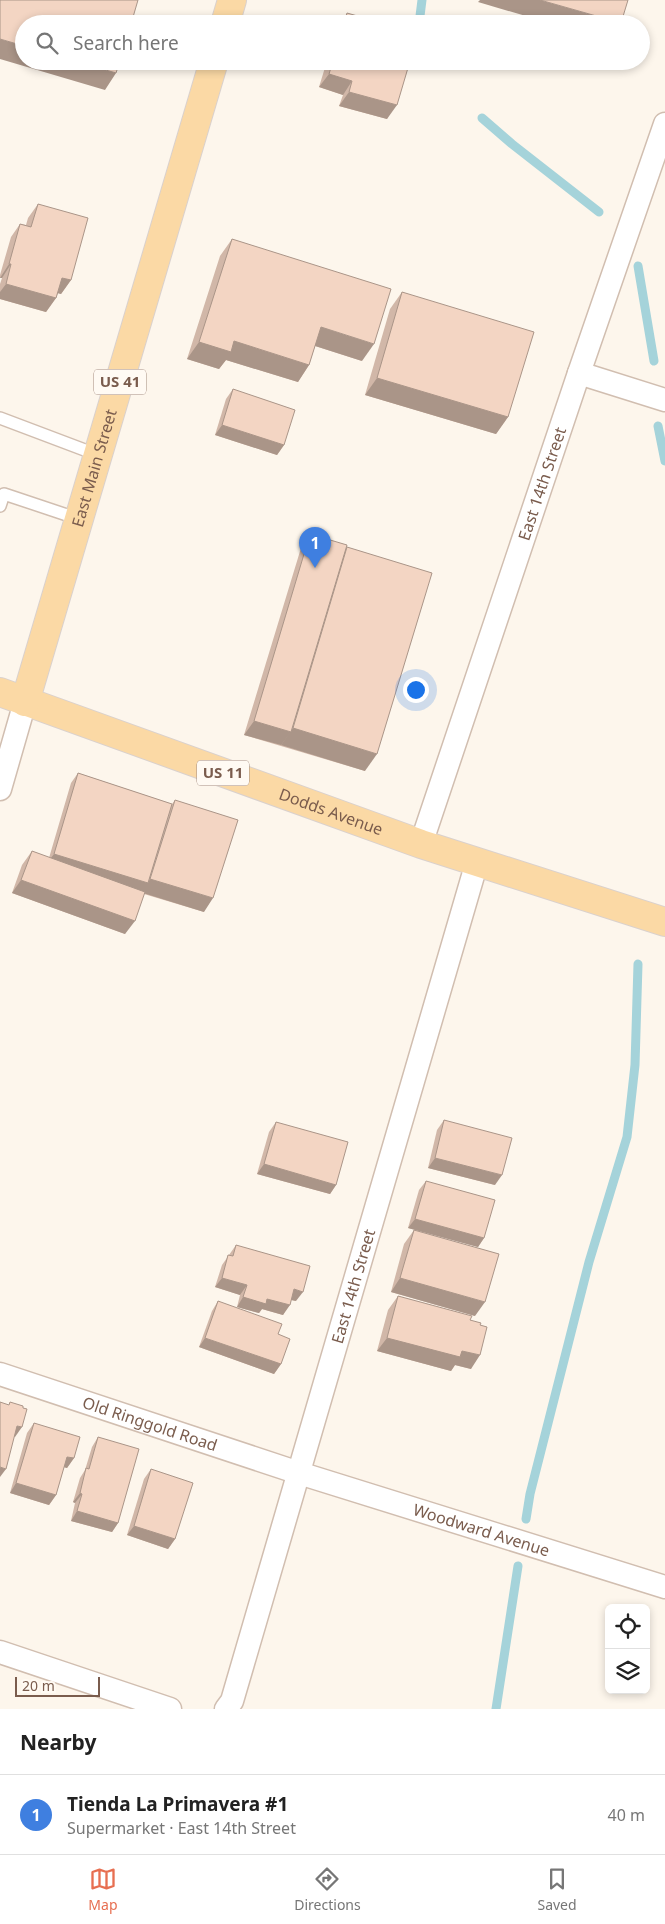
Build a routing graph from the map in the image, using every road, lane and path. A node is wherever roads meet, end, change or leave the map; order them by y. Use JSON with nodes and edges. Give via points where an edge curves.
{"nodes":[{"id":1,"x":232,"y":0,"type":"edge"},
{"id":2,"x":228,"y":15,"type":"edge"},
{"id":3,"x":211,"y":70,"type":"edge"},
{"id":4,"x":663,"y":135,"type":"edge"},
{"id":5,"x":579,"y":373,"type":"junction"},
{"id":6,"x":665,"y":400,"type":"edge"},
{"id":7,"x":0,"y":418,"type":"edge"},
{"id":8,"x":98,"y":455,"type":"junction"},
{"id":9,"x":0,"y":506,"type":"edge"},
{"id":10,"x":79,"y":519,"type":"junction"},
{"id":11,"x":0,"y":692,"type":"edge"},
{"id":12,"x":25,"y":702,"type":"junction"},
{"id":13,"x":0,"y":789,"type":"edge"},
{"id":14,"x":421,"y":844,"type":"junction"},
{"id":15,"x":477,"y":862,"type":"junction"},
{"id":16,"x":665,"y":922,"type":"edge"},
{"id":17,"x":0,"y":1374,"type":"edge"},
{"id":18,"x":299,"y":1473,"type":"junction"},
{"id":19,"x":665,"y":1586,"type":"edge"},
{"id":20,"x":0,"y":1652,"type":"edge"},
{"id":21,"x":170,"y":1709,"type":"edge"},
{"id":22,"x":226,"y":1709,"type":"edge"}],
"edges":[{"from":1,"to":2,"type":"main road"},
{"from":3,"to":8,"type":"main road","name":"East Main Street","number":"US 41"},
{"from":4,"to":5,"type":"street","name":"East 14th Street"},
{"from":5,"to":6,"type":"street"},
{"from":5,"to":14,"type":"street","name":"East 14th Street"},
{"from":7,"to":8,"type":"lane"},
{"from":8,"to":10,"type":"main road","name":"East Main Street","number":"US 41"},
{"from":9,"to":10,"type":"lane","via":[[4,494]]},
{"from":10,"to":12,"type":"main road","name":"East Main Street","number":"US 41"},
{"from":11,"to":12,"type":"main road","name":"Dodds Avenue","number":"US 11"},
{"from":12,"to":13,"type":"street","name":"East Main Street"},
{"from":12,"to":14,"type":"main road","name":"Dodds Avenue","number":"US 11"},
{"from":14,"to":15,"type":"main road","name":"Dodds Avenue","number":"US 11"},
{"from":15,"to":16,"type":"main road","name":"Dodds Avenue","number":"US 11"},
{"from":15,"to":18,"type":"street","name":"East 14th Street"},
{"from":17,"to":18,"type":"street","name":"Old Ringgold Road"},
{"from":18,"to":19,"type":"street","name":"Woodward Avenue"},
{"from":18,"to":22,"type":"street","name":"East 14th Street","via":[[232,1701]]},
{"from":20,"to":21,"type":"street"}]}
